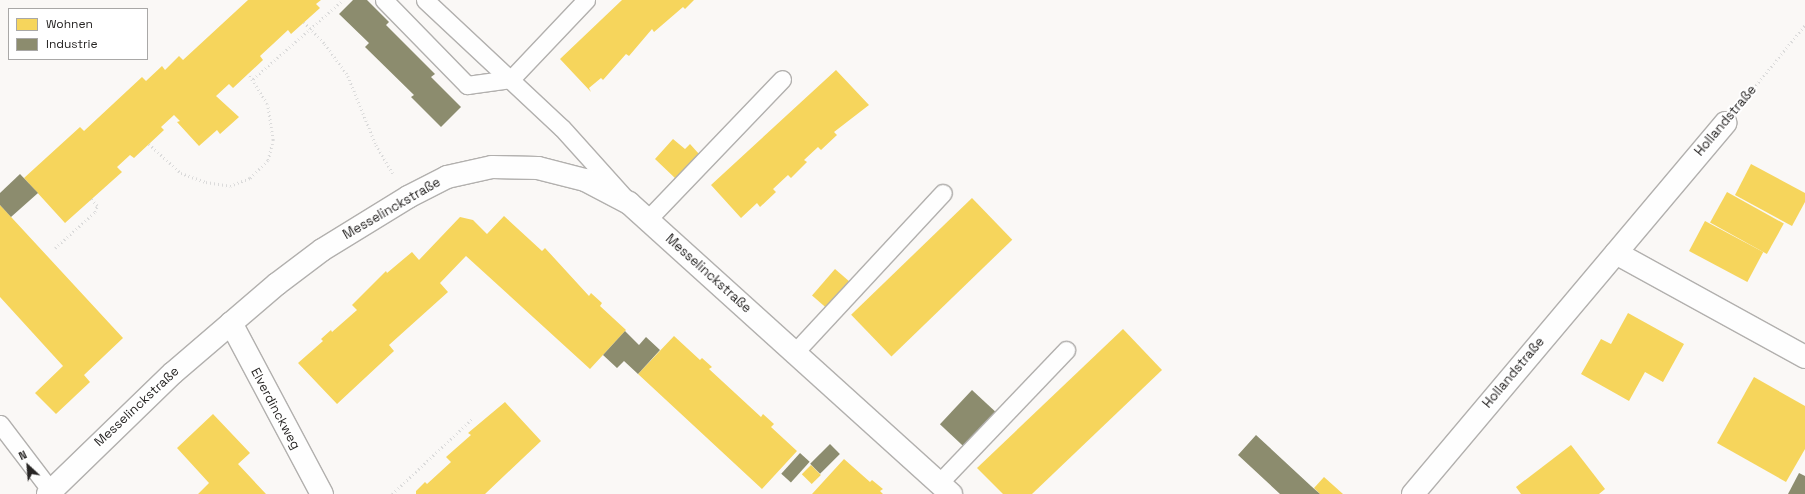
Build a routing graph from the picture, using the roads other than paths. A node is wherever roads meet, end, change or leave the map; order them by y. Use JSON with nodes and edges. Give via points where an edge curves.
{"nodes":[{"id":1,"x":384,"y":0,"type":"edge"},
{"id":2,"x":425,"y":0,"type":"edge"},
{"id":3,"x":586,"y":0,"type":"edge"},
{"id":4,"x":511,"y":79,"type":"junction"},
{"id":5,"x":782,"y":79,"type":"dead end"},
{"id":6,"x":1725,"y":123,"type":"road end"},
{"id":7,"x":943,"y":194,"type":"dead end"},
{"id":8,"x":629,"y":203,"type":"junction"},
{"id":9,"x":647,"y":220,"type":"junction"},
{"id":10,"x":1616,"y":253,"type":"junction"},
{"id":11,"x":231,"y":323,"type":"junction"},
{"id":12,"x":1066,"y":350,"type":"dead end"},
{"id":13,"x":795,"y":352,"type":"junction"},
{"id":14,"x":1805,"y":358,"type":"edge"},
{"id":15,"x":0,"y":424,"type":"edge"},
{"id":16,"x":945,"y":488,"type":"edge"},
{"id":17,"x":50,"y":492,"type":"edge"},
{"id":18,"x":322,"y":494,"type":"edge"},
{"id":19,"x":1413,"y":494,"type":"edge"}],
"edges":[{"from":1,"to":4,"type":"lane","via":[[466,85]]},
{"from":2,"to":4,"type":"lane"},
{"from":3,"to":4,"type":"lane"},
{"from":4,"to":8,"type":"lane","via":[[593,160]]},
{"from":5,"to":9,"type":"lane"},
{"from":6,"to":10,"type":"street","name":"Hollandstraße"},
{"from":7,"to":13,"type":"lane"},
{"from":8,"to":9,"type":"street","name":"Messelinckstraße"},
{"from":8,"to":11,"type":"street","name":"Messelinckstraße","via":[[584,180],[538,168],[492,167],[447,177],[408,197],[322,250]]},
{"from":9,"to":13,"type":"street","name":"Messelinckstraße"},
{"from":10,"to":14,"type":"street"},
{"from":10,"to":19,"type":"street","name":"Hollandstraße"},
{"from":11,"to":17,"type":"street","name":"Messelinckstraße","via":[[173,373]]},
{"from":11,"to":18,"type":"street","name":"Elverdinckweg"},
{"from":12,"to":16,"type":"lane"},
{"from":13,"to":16,"type":"street","name":"Messelinckstraße"},
{"from":15,"to":17,"type":"lane"}]}
